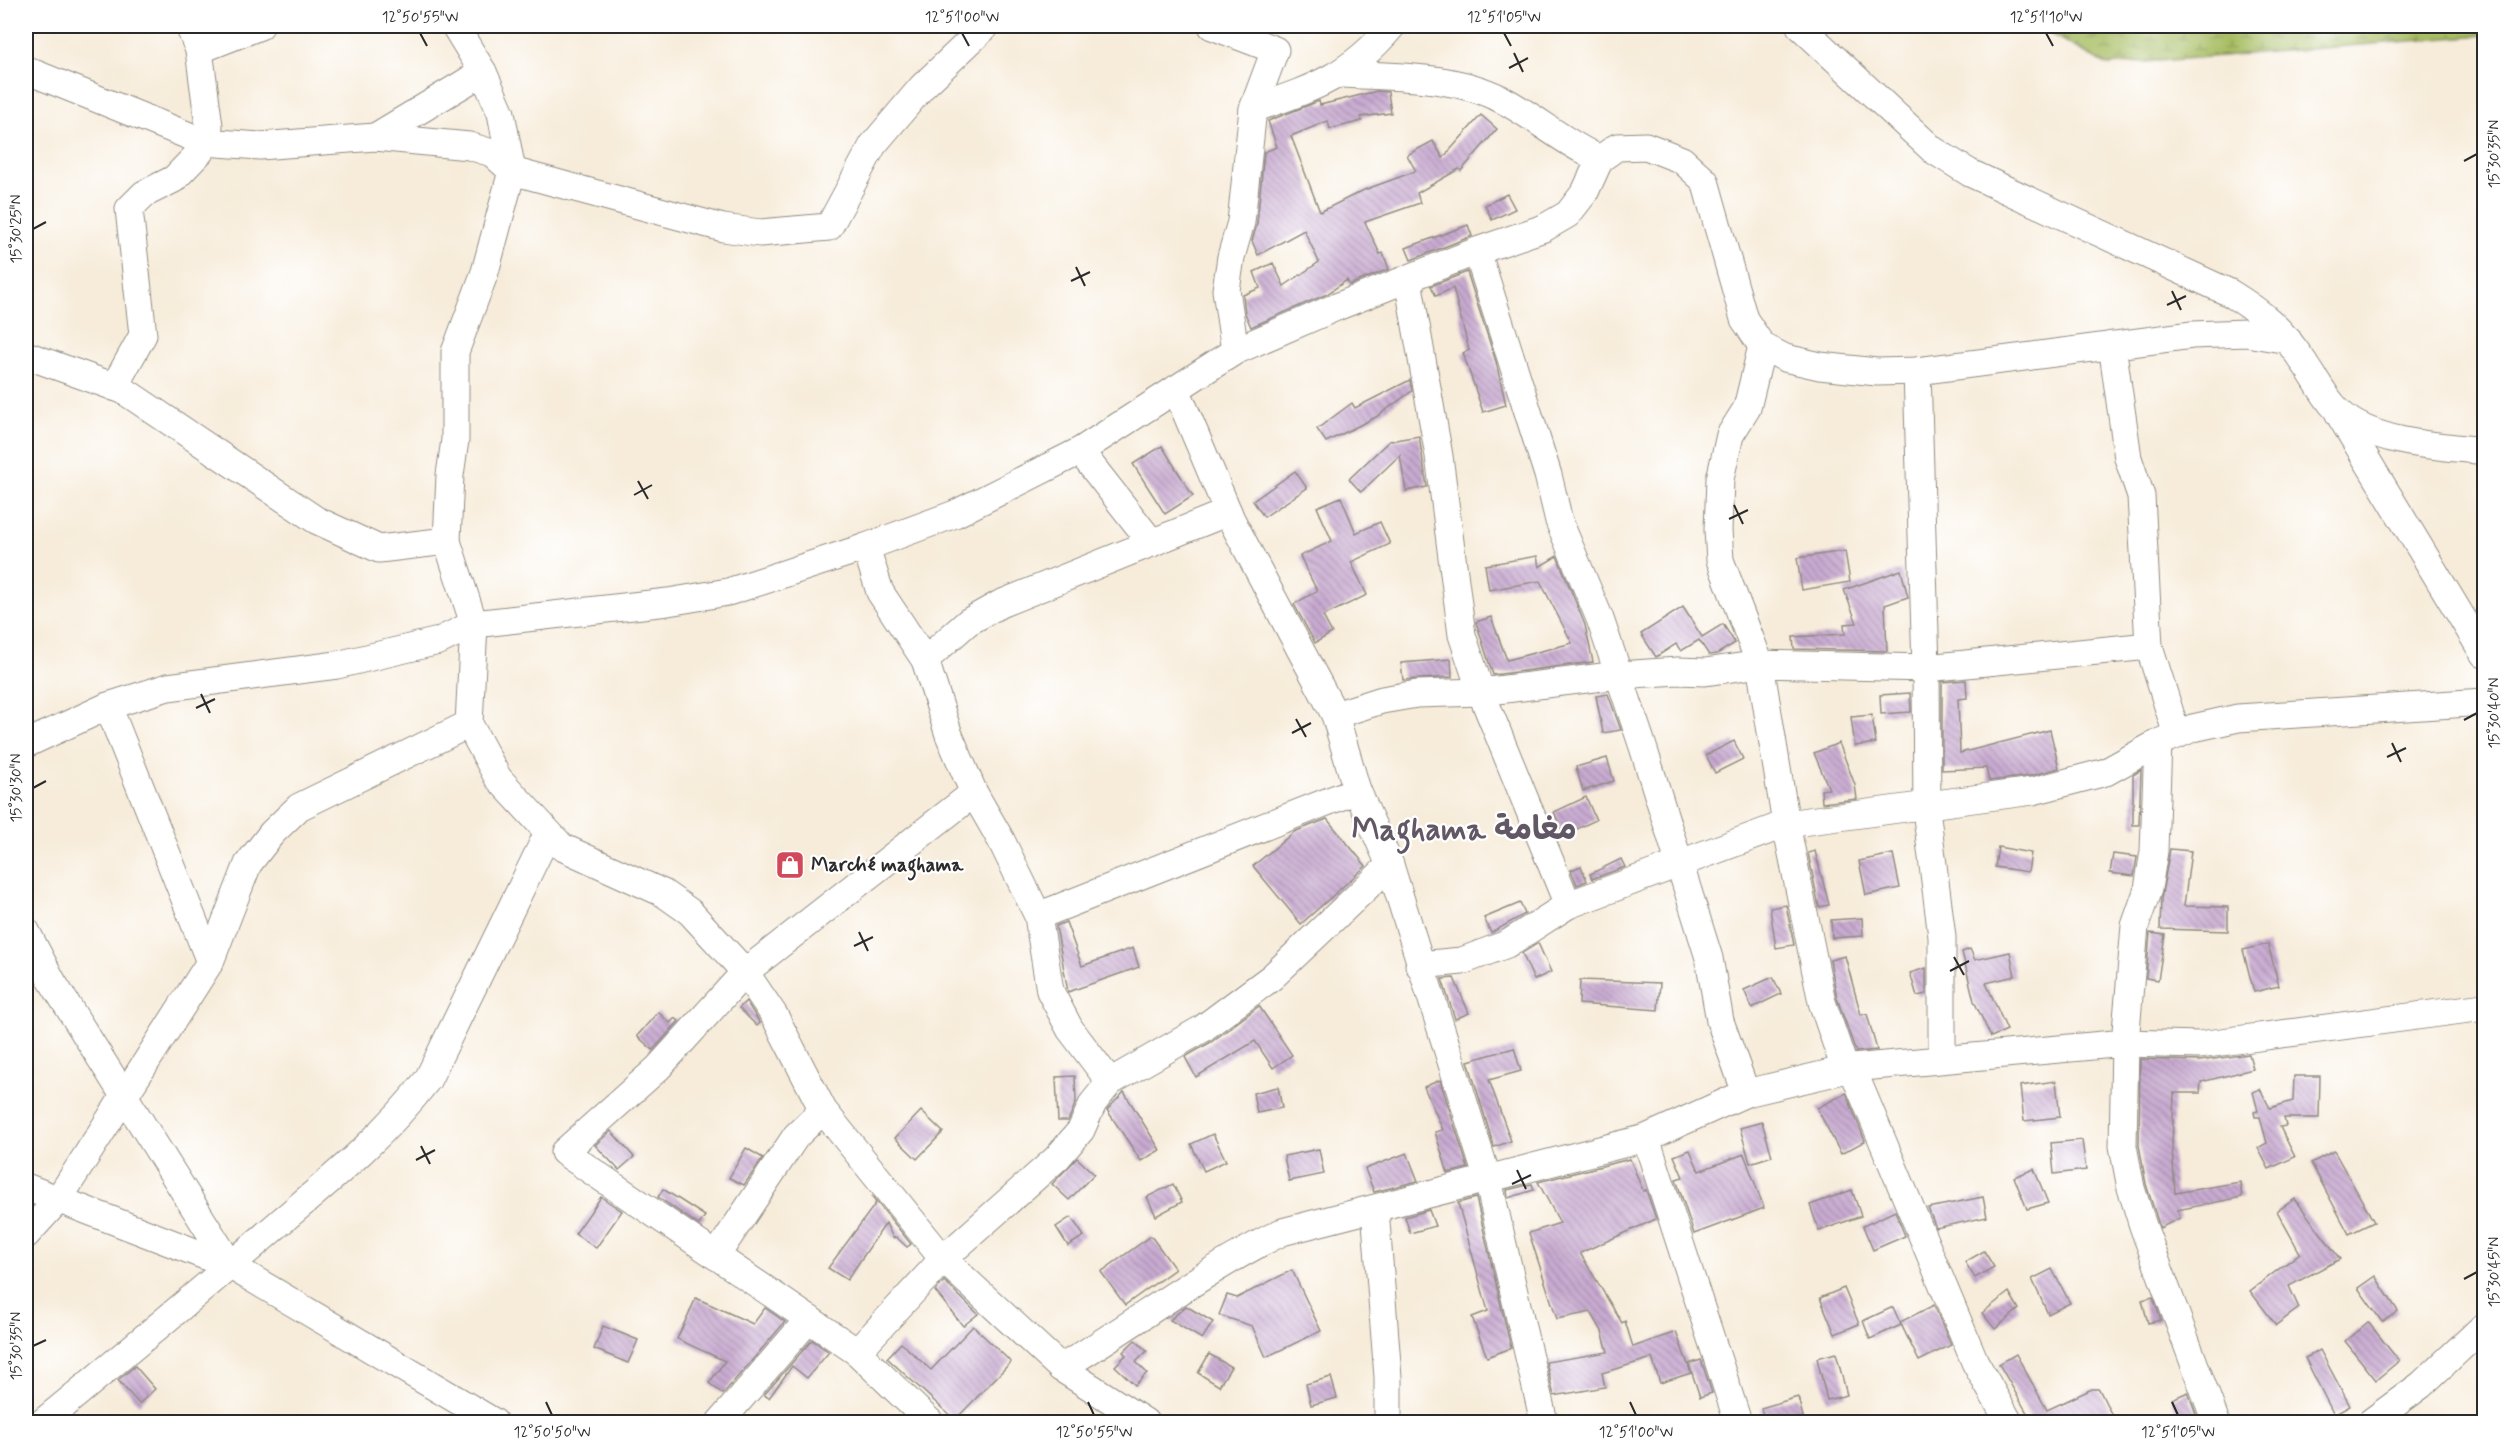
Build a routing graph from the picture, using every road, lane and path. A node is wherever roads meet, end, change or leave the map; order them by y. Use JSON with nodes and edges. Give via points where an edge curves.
{"nodes":[{"id":1,"x":189,"y":26,"type":"edge"},
{"id":2,"x":260,"y":26,"type":"edge"},
{"id":3,"x":986,"y":26,"type":"edge"},
{"id":4,"x":1212,"y":26,"type":"edge"},
{"id":5,"x":1392,"y":26,"type":"edge"},
{"id":6,"x":1800,"y":26,"type":"edge"},
{"id":7,"x":461,"y":28,"type":"edge"},
{"id":8,"x":1264,"y":35,"type":"edge"},
{"id":9,"x":199,"y":50,"type":"junction"},
{"id":10,"x":26,"y":70,"type":"edge"},
{"id":11,"x":483,"y":72,"type":"junction"},
{"id":12,"x":1342,"y":74,"type":"junction"},
{"id":13,"x":1252,"y":109,"type":"junction"},
{"id":14,"x":375,"y":137,"type":"junction"},
{"id":15,"x":204,"y":142,"type":"junction"},
{"id":16,"x":1600,"y":159,"type":"junction"},
{"id":17,"x":512,"y":171,"type":"junction"},
{"id":18,"x":1477,"y":251,"type":"junction"},
{"id":19,"x":1408,"y":280,"type":"junction"},
{"id":20,"x":2288,"y":340,"type":"junction"},
{"id":21,"x":2112,"y":345,"type":"junction"},
{"id":22,"x":1761,"y":346,"type":"junction"},
{"id":23,"x":1234,"y":351,"type":"junction"},
{"id":24,"x":26,"y":355,"type":"edge"},
{"id":25,"x":1917,"y":371,"type":"junction"},
{"id":26,"x":114,"y":387,"type":"junction"},
{"id":27,"x":1176,"y":389,"type":"junction"},
{"id":28,"x":2337,"y":411,"type":"junction"},
{"id":29,"x":1080,"y":451,"type":"junction"},
{"id":30,"x":2484,"y":451,"type":"edge"},
{"id":31,"x":1228,"y":512,"type":"junction"},
{"id":32,"x":447,"y":541,"type":"junction"},
{"id":33,"x":1152,"y":543,"type":"junction"},
{"id":34,"x":866,"y":547,"type":"junction"},
{"id":35,"x":474,"y":624,"type":"junction"},
{"id":36,"x":2150,"y":646,"type":"junction"},
{"id":37,"x":2484,"y":654,"type":"edge"},
{"id":38,"x":925,"y":660,"type":"junction"},
{"id":39,"x":1760,"y":664,"type":"junction"},
{"id":40,"x":1926,"y":668,"type":"junction"},
{"id":41,"x":1619,"y":675,"type":"junction"},
{"id":42,"x":1481,"y":692,"type":"junction"},
{"id":43,"x":2484,"y":702,"type":"edge"},
{"id":44,"x":108,"y":706,"type":"junction"},
{"id":45,"x":1335,"y":715,"type":"junction"},
{"id":46,"x":469,"y":724,"type":"junction"},
{"id":47,"x":2168,"y":739,"type":"junction"},
{"id":48,"x":26,"y":744,"type":"edge"},
{"id":49,"x":1357,"y":790,"type":"junction"},
{"id":50,"x":974,"y":793,"type":"junction"},
{"id":51,"x":1927,"y":807,"type":"junction"},
{"id":52,"x":1786,"y":824,"type":"junction"},
{"id":53,"x":548,"y":833,"type":"junction"},
{"id":54,"x":1390,"y":865,"type":"junction"},
{"id":55,"x":1678,"y":865,"type":"junction"},
{"id":56,"x":1568,"y":905,"type":"junction"},
{"id":57,"x":1038,"y":916,"type":"junction"},
{"id":58,"x":26,"y":931,"type":"edge"},
{"id":59,"x":210,"y":962,"type":"junction"},
{"id":60,"x":1419,"y":965,"type":"junction"},
{"id":61,"x":745,"y":972,"type":"junction"},
{"id":62,"x":2484,"y":1007,"type":"edge"},
{"id":63,"x":2125,"y":1043,"type":"junction"},
{"id":64,"x":1942,"y":1058,"type":"junction"},
{"id":65,"x":1849,"y":1069,"type":"junction"},
{"id":66,"x":1110,"y":1082,"type":"junction"},
{"id":67,"x":1746,"y":1093,"type":"junction"},
{"id":68,"x":126,"y":1097,"type":"junction"},
{"id":69,"x":823,"y":1110,"type":"junction"},
{"id":70,"x":1646,"y":1137,"type":"junction"},
{"id":71,"x":1488,"y":1180,"type":"junction"},
{"id":72,"x":26,"y":1186,"type":"edge"},
{"id":73,"x":58,"y":1200,"type":"junction"},
{"id":74,"x":1375,"y":1209,"type":"junction"},
{"id":75,"x":26,"y":1235,"type":"edge"},
{"id":76,"x":716,"y":1256,"type":"junction"},
{"id":77,"x":943,"y":1259,"type":"junction"},
{"id":78,"x":231,"y":1266,"type":"junction"},
{"id":79,"x":808,"y":1319,"type":"junction"},
{"id":80,"x":2484,"y":1326,"type":"edge"},
{"id":81,"x":857,"y":1352,"type":"junction"},
{"id":82,"x":1060,"y":1368,"type":"junction"},
{"id":83,"x":43,"y":1422,"type":"edge"},
{"id":84,"x":494,"y":1422,"type":"edge"},
{"id":85,"x":720,"y":1422,"type":"edge"},
{"id":86,"x":930,"y":1422,"type":"edge"},
{"id":87,"x":1144,"y":1422,"type":"edge"},
{"id":88,"x":1388,"y":1422,"type":"edge"},
{"id":89,"x":1544,"y":1422,"type":"edge"},
{"id":90,"x":1738,"y":1422,"type":"edge"},
{"id":91,"x":2009,"y":1422,"type":"edge"},
{"id":92,"x":2216,"y":1422,"type":"edge"},
{"id":93,"x":2371,"y":1422,"type":"edge"}],
"edges":[{"from":1,"to":9,"type":"street"},
{"from":2,"to":9,"type":"street"},
{"from":3,"to":17,"type":"street","via":[[922,87],[873,145],[829,227],[760,233],[723,228]]},
{"from":4,"to":8,"type":"street"},
{"from":5,"to":12,"type":"street","via":[[1374,48]]},
{"from":6,"to":20,"type":"street","via":[[1933,150],[1970,173],[2230,293],[2265,315]]},
{"from":7,"to":11,"type":"street"},
{"from":8,"to":13,"type":"street","via":[[1275,50]]},
{"from":9,"to":15,"type":"street","via":[[209,126]]},
{"from":10,"to":15,"type":"street"},
{"from":11,"to":14,"type":"street"},
{"from":11,"to":17,"type":"street","via":[[501,113]]},
{"from":12,"to":13,"type":"street","via":[[1318,87]]},
{"from":12,"to":16,"type":"street","via":[[1472,87],[1501,99],[1576,148]]},
{"from":13,"to":23,"type":"street","via":[[1241,222],[1226,291]]},
{"from":14,"to":15,"type":"street","via":[[260,146]]},
{"from":14,"to":17,"type":"street","via":[[469,146],[492,153]]},
{"from":15,"to":26,"type":"street","via":[[200,152],[174,179],[144,194],[129,209],[143,335]]},
{"from":16,"to":18,"type":"street","via":[[1585,192],[1568,214],[1544,228]]},
{"from":16,"to":22,"type":"street","via":[[1617,147],[1646,146],[1682,160],[1705,181],[1744,319]]},
{"from":17,"to":32,"type":"street","via":[[485,272],[455,352],[455,440]]},
{"from":18,"to":19,"type":"street"},
{"from":18,"to":41,"type":"street","via":[[1548,475],[1558,521],[1586,583]]},
{"from":19,"to":23,"type":"street"},
{"from":19,"to":42,"type":"street","via":[[1439,456],[1462,635]]},
{"from":20,"to":21,"type":"street","via":[[2246,333]]},
{"from":20,"to":28,"type":"street"},
{"from":21,"to":25,"type":"street"},
{"from":21,"to":36,"type":"street","via":[[2128,458],[2141,496]]},
{"from":22,"to":25,"type":"street","via":[[1785,358],[1820,366],[1877,372]]},
{"from":22,"to":39,"type":"street","via":[[1747,408],[1730,435],[1720,479],[1718,530],[1720,560]]},
{"from":23,"to":27,"type":"street"},
{"from":24,"to":26,"type":"street"},
{"from":25,"to":40,"type":"street"},
{"from":26,"to":32,"type":"street","via":[[316,520],[380,549]]},
{"from":27,"to":29,"type":"street"},
{"from":27,"to":31,"type":"street"},
{"from":28,"to":30,"type":"street","via":[[2355,424],[2389,436]]},
{"from":28,"to":37,"type":"street"},
{"from":29,"to":33,"type":"street"},
{"from":29,"to":34,"type":"street","via":[[955,514]]},
{"from":31,"to":33,"type":"street"},
{"from":31,"to":45,"type":"street"},
{"from":32,"to":35,"type":"street"},
{"from":33,"to":38,"type":"street","via":[[1000,604],[968,622]]},
{"from":34,"to":35,"type":"street","via":[[728,592]]},
{"from":34,"to":38,"type":"street","via":[[880,592]]},
{"from":35,"to":44,"type":"street","via":[[415,648],[338,665],[168,687]]},
{"from":35,"to":46,"type":"street"},
{"from":36,"to":40,"type":"street"},
{"from":36,"to":47,"type":"street"},
{"from":38,"to":50,"type":"street","via":[[949,735]]},
{"from":39,"to":40,"type":"street"},
{"from":39,"to":41,"type":"street","via":[[1705,672]]},
{"from":39,"to":52,"type":"street"},
{"from":40,"to":51,"type":"street"},
{"from":41,"to":42,"type":"street"},
{"from":41,"to":55,"type":"street"},
{"from":42,"to":45,"type":"street","via":[[1417,694]]},
{"from":42,"to":56,"type":"street"},
{"from":43,"to":47,"type":"street","via":[[2238,718],[2193,728]]},
{"from":44,"to":48,"type":"street"},
{"from":44,"to":59,"type":"street"},
{"from":45,"to":49,"type":"street"},
{"from":46,"to":53,"type":"street","via":[[498,778]]},
{"from":46,"to":59,"type":"street","via":[[299,807],[248,864]]},
{"from":47,"to":51,"type":"street","via":[[2106,772],[2073,782]]},
{"from":47,"to":63,"type":"street","via":[[2148,889],[2135,926]]},
{"from":49,"to":54,"type":"street"},
{"from":49,"to":57,"type":"street"},
{"from":50,"to":57,"type":"street"},
{"from":50,"to":61,"type":"street"},
{"from":51,"to":52,"type":"street"},
{"from":51,"to":64,"type":"street","via":[[1942,937]]},
{"from":52,"to":55,"type":"street"},
{"from":52,"to":65,"type":"street","via":[[1822,1002]]},
{"from":53,"to":61,"type":"street","via":[[562,847],[663,893],[690,912]]},
{"from":53,"to":78,"type":"street","via":[[428,1079],[386,1131]]},
{"from":54,"to":60,"type":"street"},
{"from":54,"to":66,"type":"street","via":[[1272,977],[1202,1029]]},
{"from":55,"to":56,"type":"street"},
{"from":55,"to":67,"type":"street","via":[[1709,958],[1720,1021]]},
{"from":56,"to":60,"type":"street","via":[[1507,944],[1462,961]]},
{"from":57,"to":66,"type":"street","via":[[1050,991],[1070,1029]]},
{"from":58,"to":68,"type":"street","via":[[52,981]]},
{"from":59,"to":68,"type":"street"},
{"from":60,"to":71,"type":"street"},
{"from":61,"to":69,"type":"street","via":[[774,1015]]},
{"from":61,"to":76,"type":"street","via":[[658,1068],[564,1152]]},
{"from":62,"to":63,"type":"street","via":[[2199,1045]]},
{"from":63,"to":64,"type":"street"},
{"from":63,"to":92,"type":"street","via":[[2123,1146],[2131,1188]]},
{"from":64,"to":65,"type":"street"},
{"from":65,"to":67,"type":"street"},
{"from":65,"to":91,"type":"street","via":[[1975,1362]]},
{"from":66,"to":77,"type":"street","via":[[1081,1130],[1058,1158]]},
{"from":67,"to":70,"type":"street"},
{"from":68,"to":73,"type":"street"},
{"from":68,"to":78,"type":"street"},
{"from":69,"to":76,"type":"street","via":[[795,1136]]},
{"from":69,"to":77,"type":"street"},
{"from":70,"to":71,"type":"street"},
{"from":70,"to":90,"type":"street"},
{"from":71,"to":74,"type":"street"},
{"from":71,"to":89,"type":"street"},
{"from":72,"to":73,"type":"street"},
{"from":73,"to":75,"type":"street"},
{"from":73,"to":78,"type":"street"},
{"from":74,"to":82,"type":"street","via":[[1282,1232],[1246,1249]]},
{"from":74,"to":88,"type":"street"},
{"from":76,"to":79,"type":"street"},
{"from":77,"to":81,"type":"street"},
{"from":77,"to":82,"type":"street"},
{"from":78,"to":83,"type":"street"},
{"from":78,"to":84,"type":"street"},
{"from":79,"to":81,"type":"street"},
{"from":79,"to":85,"type":"street"},
{"from":80,"to":93,"type":"street","via":[[2421,1385]]},
{"from":81,"to":86,"type":"street"},
{"from":82,"to":87,"type":"street"}]}
